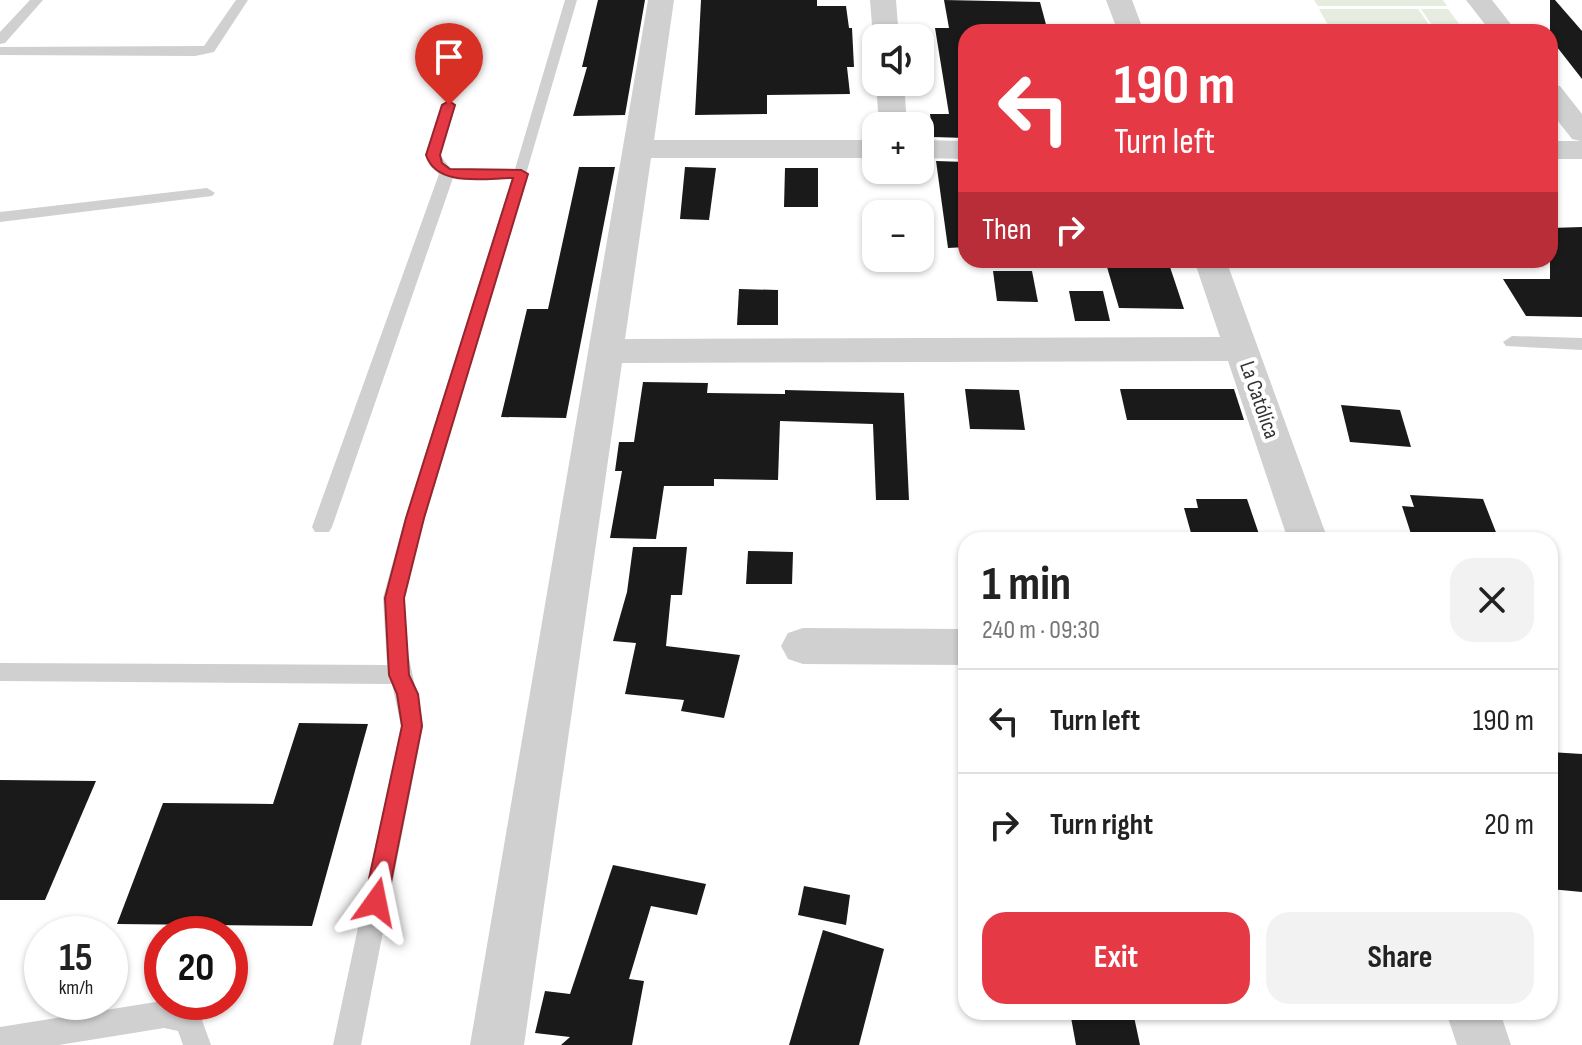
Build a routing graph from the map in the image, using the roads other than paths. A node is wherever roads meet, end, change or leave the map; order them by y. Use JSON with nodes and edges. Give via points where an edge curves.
{"nodes":[{"id":1,"x":37,"y":0,"type":"edge"},
{"id":2,"x":242,"y":0,"type":"edge"},
{"id":3,"x":571,"y":0,"type":"edge"},
{"id":4,"x":661,"y":0,"type":"edge"},
{"id":5,"x":883,"y":0,"type":"edge"},
{"id":6,"x":1119,"y":0,"type":"edge"},
{"id":7,"x":1479,"y":0,"type":"edge"},
{"id":8,"x":885,"y":24,"type":"edge"},
{"id":9,"x":1128,"y":24,"type":"edge"},
{"id":10,"x":1498,"y":24,"type":"edge"},
{"id":11,"x":0,"y":40,"type":"edge"},
{"id":12,"x":0,"y":51,"type":"edge"},
{"id":13,"x":1558,"y":102,"type":"edge"},
{"id":14,"x":449,"y":105,"type":"dead end"},
{"id":15,"x":1582,"y":133,"type":"edge"},
{"id":16,"x":638,"y":149,"type":"junction"},
{"id":17,"x":862,"y":149,"type":"edge"},
{"id":18,"x":934,"y":149,"type":"edge"},
{"id":19,"x":958,"y":150,"type":"edge"},
{"id":20,"x":1558,"y":150,"type":"edge"},
{"id":21,"x":1582,"y":150,"type":"edge"},
{"id":22,"x":447,"y":173,"type":"junction"},
{"id":23,"x":521,"y":174,"type":"junction"},
{"id":24,"x":207,"y":193,"type":"dead end"},
{"id":25,"x":0,"y":217,"type":"edge"},
{"id":26,"x":1213,"y":268,"type":"edge"},
{"id":27,"x":1512,"y":342,"type":"dead end"},
{"id":28,"x":1582,"y":344,"type":"edge"},
{"id":29,"x":1242,"y":349,"type":"junction"},
{"id":30,"x":606,"y":351,"type":"junction"},
{"id":31,"x":322,"y":527,"type":"dead end"},
{"id":32,"x":1305,"y":532,"type":"edge"},
{"id":33,"x":803,"y":646,"type":"dead end"},
{"id":34,"x":958,"y":647,"type":"edge"},
{"id":35,"x":0,"y":672,"type":"edge"},
{"id":36,"x":399,"y":675,"type":"junction"},
{"id":37,"x":1476,"y":1020,"type":"edge"},
{"id":38,"x":63,"y":1038,"type":"edge"},
{"id":39,"x":0,"y":1041,"type":"edge"},
{"id":40,"x":197,"y":1045,"type":"edge"},
{"id":41,"x":347,"y":1045,"type":"edge"},
{"id":42,"x":497,"y":1045,"type":"edge"},
{"id":43,"x":1484,"y":1045,"type":"edge"}],
"edges":[{"from":1,"to":11,"type":"lane"},
{"from":2,"to":12,"type":"lane","via":[[209,49]]},
{"from":3,"to":23,"type":"lane"},
{"from":4,"to":16,"type":"street"},
{"from":5,"to":8,"type":"street"},
{"from":6,"to":9,"type":"street"},
{"from":7,"to":10,"type":"street"},
{"from":13,"to":15,"type":"street"},
{"from":14,"to":22,"type":"lane","via":[[433,155]]},
{"from":16,"to":17,"type":"street"},
{"from":16,"to":30,"type":"street"},
{"from":18,"to":19,"type":"street"},
{"from":20,"to":21,"type":"street"},
{"from":22,"to":23,"type":"lane"},
{"from":22,"to":31,"type":"lane"},
{"from":23,"to":36,"type":"lane","via":[[394,598]]},
{"from":24,"to":25,"type":"lane"},
{"from":26,"to":29,"type":"street","name":"La Católica"},
{"from":27,"to":28,"type":"lane"},
{"from":29,"to":30,"type":"street"},
{"from":29,"to":32,"type":"street","name":"La Católica"},
{"from":30,"to":42,"type":"street"},
{"from":33,"to":34,"type":"street"},
{"from":35,"to":36,"type":"lane"},
{"from":36,"to":41,"type":"lane","via":[[412,726]]},
{"from":37,"to":43,"type":"street"},
{"from":38,"to":39,"type":"lane"},
{"from":38,"to":40,"type":"lane","via":[[164,1014],[188,1019]]}]}
